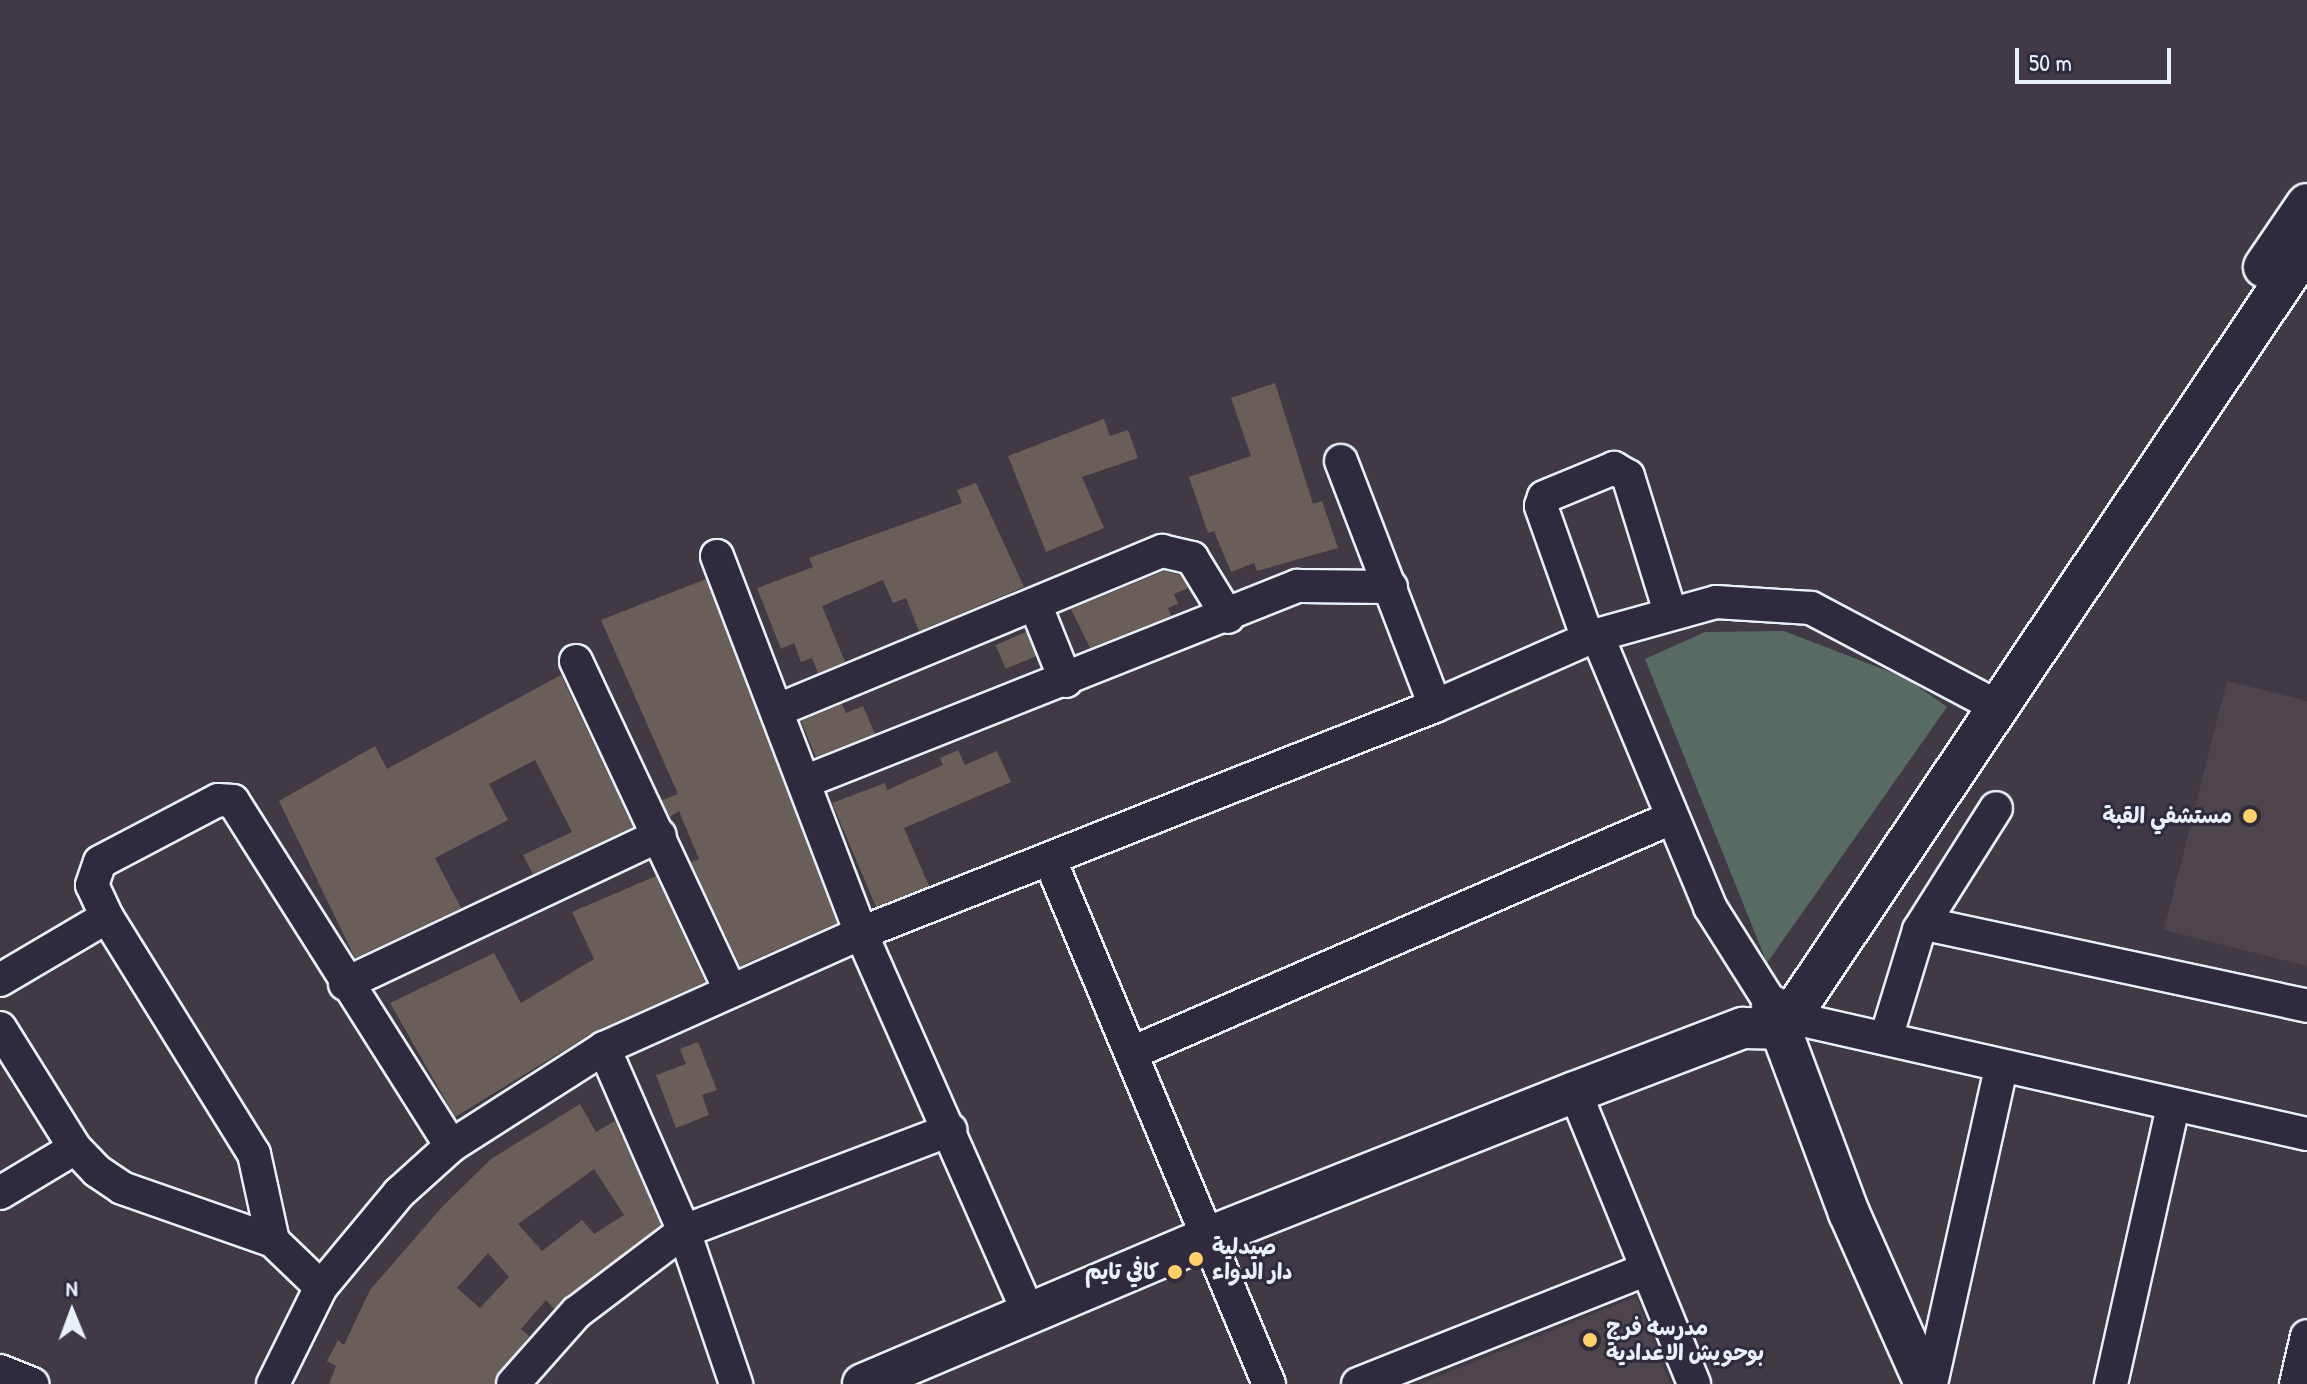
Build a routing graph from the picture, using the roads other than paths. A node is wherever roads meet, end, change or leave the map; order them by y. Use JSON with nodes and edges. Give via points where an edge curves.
{"nodes":[{"id":1,"x":2307,"y":204,"type":"edge"},
{"id":2,"x":2307,"y":247,"type":"edge"},
{"id":3,"x":1341,"y":461,"type":"dead end"},
{"id":4,"x":717,"y":556,"type":"dead end"},
{"id":5,"x":1391,"y":587,"type":"junction"},
{"id":6,"x":1035,"y":604,"type":"junction"},
{"id":7,"x":1670,"y":612,"type":"junction"},
{"id":8,"x":1228,"y":617,"type":"junction"},
{"id":9,"x":1592,"y":637,"type":"junction"},
{"id":10,"x":576,"y":661,"type":"dead end"},
{"id":11,"x":1066,"y":681,"type":"junction"},
{"id":12,"x":1986,"y":700,"type":"junction"},
{"id":13,"x":1435,"y":706,"type":"junction"},
{"id":14,"x":778,"y":710,"type":"junction"},
{"id":15,"x":804,"y":782,"type":"junction"},
{"id":16,"x":1996,"y":808,"type":"dead end"},
{"id":17,"x":1669,"y":819,"type":"junction"},
{"id":18,"x":660,"y":835,"type":"junction"},
{"id":19,"x":1050,"y":860,"type":"junction"},
{"id":20,"x":107,"y":917,"type":"junction"},
{"id":21,"x":1926,"y":924,"type":"junction"},
{"id":22,"x":861,"y":933,"type":"junction"},
{"id":23,"x":0,"y":980,"type":"edge"},
{"id":24,"x":345,"y":984,"type":"junction"},
{"id":25,"x":730,"y":990,"type":"junction"},
{"id":26,"x":2307,"y":1006,"type":"edge"},
{"id":27,"x":1772,"y":1019,"type":"junction"},
{"id":28,"x":0,"y":1028,"type":"edge"},
{"id":29,"x":1886,"y":1038,"type":"junction"},
{"id":30,"x":604,"y":1048,"type":"junction"},
{"id":31,"x":1134,"y":1052,"type":"junction"},
{"id":32,"x":2001,"y":1067,"type":"junction"},
{"id":33,"x":1575,"y":1092,"type":"junction"},
{"id":34,"x":2173,"y":1106,"type":"junction"},
{"id":35,"x":950,"y":1130,"type":"junction"},
{"id":36,"x":2307,"y":1134,"type":"edge"},
{"id":37,"x":451,"y":1146,"type":"junction"},
{"id":38,"x":75,"y":1148,"type":"junction"},
{"id":39,"x":0,"y":1193,"type":"edge"},
{"id":40,"x":684,"y":1231,"type":"junction"},
{"id":41,"x":1211,"y":1236,"type":"junction"},
{"id":42,"x":273,"y":1241,"type":"junction"},
{"id":43,"x":1645,"y":1270,"type":"junction"},
{"id":44,"x":321,"y":1287,"type":"junction"},
{"id":45,"x":1028,"y":1311,"type":"junction"},
{"id":46,"x":2307,"y":1336,"type":"edge"},
{"id":47,"x":0,"y":1371,"type":"edge"},
{"id":48,"x":33,"y":1384,"type":"edge"},
{"id":49,"x":273,"y":1384,"type":"edge"},
{"id":50,"x":513,"y":1384,"type":"edge"},
{"id":51,"x":736,"y":1384,"type":"edge"},
{"id":52,"x":863,"y":1384,"type":"edge"},
{"id":53,"x":1269,"y":1384,"type":"edge"},
{"id":54,"x":1358,"y":1384,"type":"edge"},
{"id":55,"x":1694,"y":1384,"type":"edge"},
{"id":56,"x":1928,"y":1384,"type":"edge"},
{"id":57,"x":2111,"y":1384,"type":"edge"},
{"id":58,"x":2296,"y":1384,"type":"edge"}],
"edges":[{"from":1,"to":12,"type":"main road"},
{"from":2,"to":12,"type":"main road"},
{"from":3,"to":5,"type":"street"},
{"from":4,"to":14,"type":"street"},
{"from":5,"to":8,"type":"street","via":[[1297,586]]},
{"from":5,"to":13,"type":"street"},
{"from":6,"to":8,"type":"street","via":[[1162,551],[1178,551],[1192,558]]},
{"from":6,"to":11,"type":"street"},
{"from":6,"to":14,"type":"street"},
{"from":7,"to":9,"type":"street"},
{"from":7,"to":9,"type":"street","via":[[1628,476],[1614,468],[1544,497],[1541,506]]},
{"from":7,"to":12,"type":"street","via":[[1716,602],[1811,608]]},
{"from":8,"to":11,"type":"street"},
{"from":9,"to":13,"type":"street"},
{"from":9,"to":17,"type":"street"},
{"from":10,"to":18,"type":"street"},
{"from":11,"to":15,"type":"street"},
{"from":12,"to":27,"type":"main road"},
{"from":13,"to":19,"type":"street"},
{"from":14,"to":15,"type":"street"},
{"from":15,"to":22,"type":"street"},
{"from":16,"to":21,"type":"street"},
{"from":17,"to":27,"type":"street"},
{"from":17,"to":31,"type":"street"},
{"from":18,"to":24,"type":"street"},
{"from":18,"to":25,"type":"street"},
{"from":19,"to":22,"type":"street"},
{"from":19,"to":31,"type":"street"},
{"from":20,"to":23,"type":"street"},
{"from":20,"to":24,"type":"street","via":[[92,885],[100,862],[225,799]]},
{"from":20,"to":42,"type":"street","via":[[254,1154]]},
{"from":21,"to":26,"type":"street"},
{"from":21,"to":29,"type":"street"},
{"from":22,"to":25,"type":"street"},
{"from":22,"to":35,"type":"street"},
{"from":24,"to":37,"type":"street"},
{"from":25,"to":30,"type":"street"},
{"from":27,"to":29,"type":"street"},
{"from":27,"to":33,"type":"main road"},
{"from":27,"to":56,"type":"main road","via":[[1849,1213]]},
{"from":28,"to":38,"type":"street"},
{"from":29,"to":32,"type":"street"},
{"from":30,"to":37,"type":"street"},
{"from":30,"to":40,"type":"street"},
{"from":31,"to":41,"type":"street"},
{"from":32,"to":34,"type":"street"},
{"from":32,"to":56,"type":"street"},
{"from":33,"to":41,"type":"main road"},
{"from":33,"to":43,"type":"street"},
{"from":34,"to":36,"type":"street"},
{"from":34,"to":57,"type":"street"},
{"from":35,"to":40,"type":"street"},
{"from":35,"to":45,"type":"street"},
{"from":37,"to":44,"type":"street","via":[[348,1247]]},
{"from":38,"to":39,"type":"street"},
{"from":38,"to":42,"type":"street","via":[[122,1188]]},
{"from":40,"to":50,"type":"street","via":[[577,1312]]},
{"from":40,"to":51,"type":"street"},
{"from":41,"to":45,"type":"main road"},
{"from":41,"to":53,"type":"street"},
{"from":42,"to":44,"type":"street"},
{"from":43,"to":54,"type":"street"},
{"from":43,"to":55,"type":"street"},
{"from":44,"to":49,"type":"street"},
{"from":45,"to":52,"type":"main road"},
{"from":46,"to":58,"type":"street"},
{"from":47,"to":48,"type":"street"}]}
